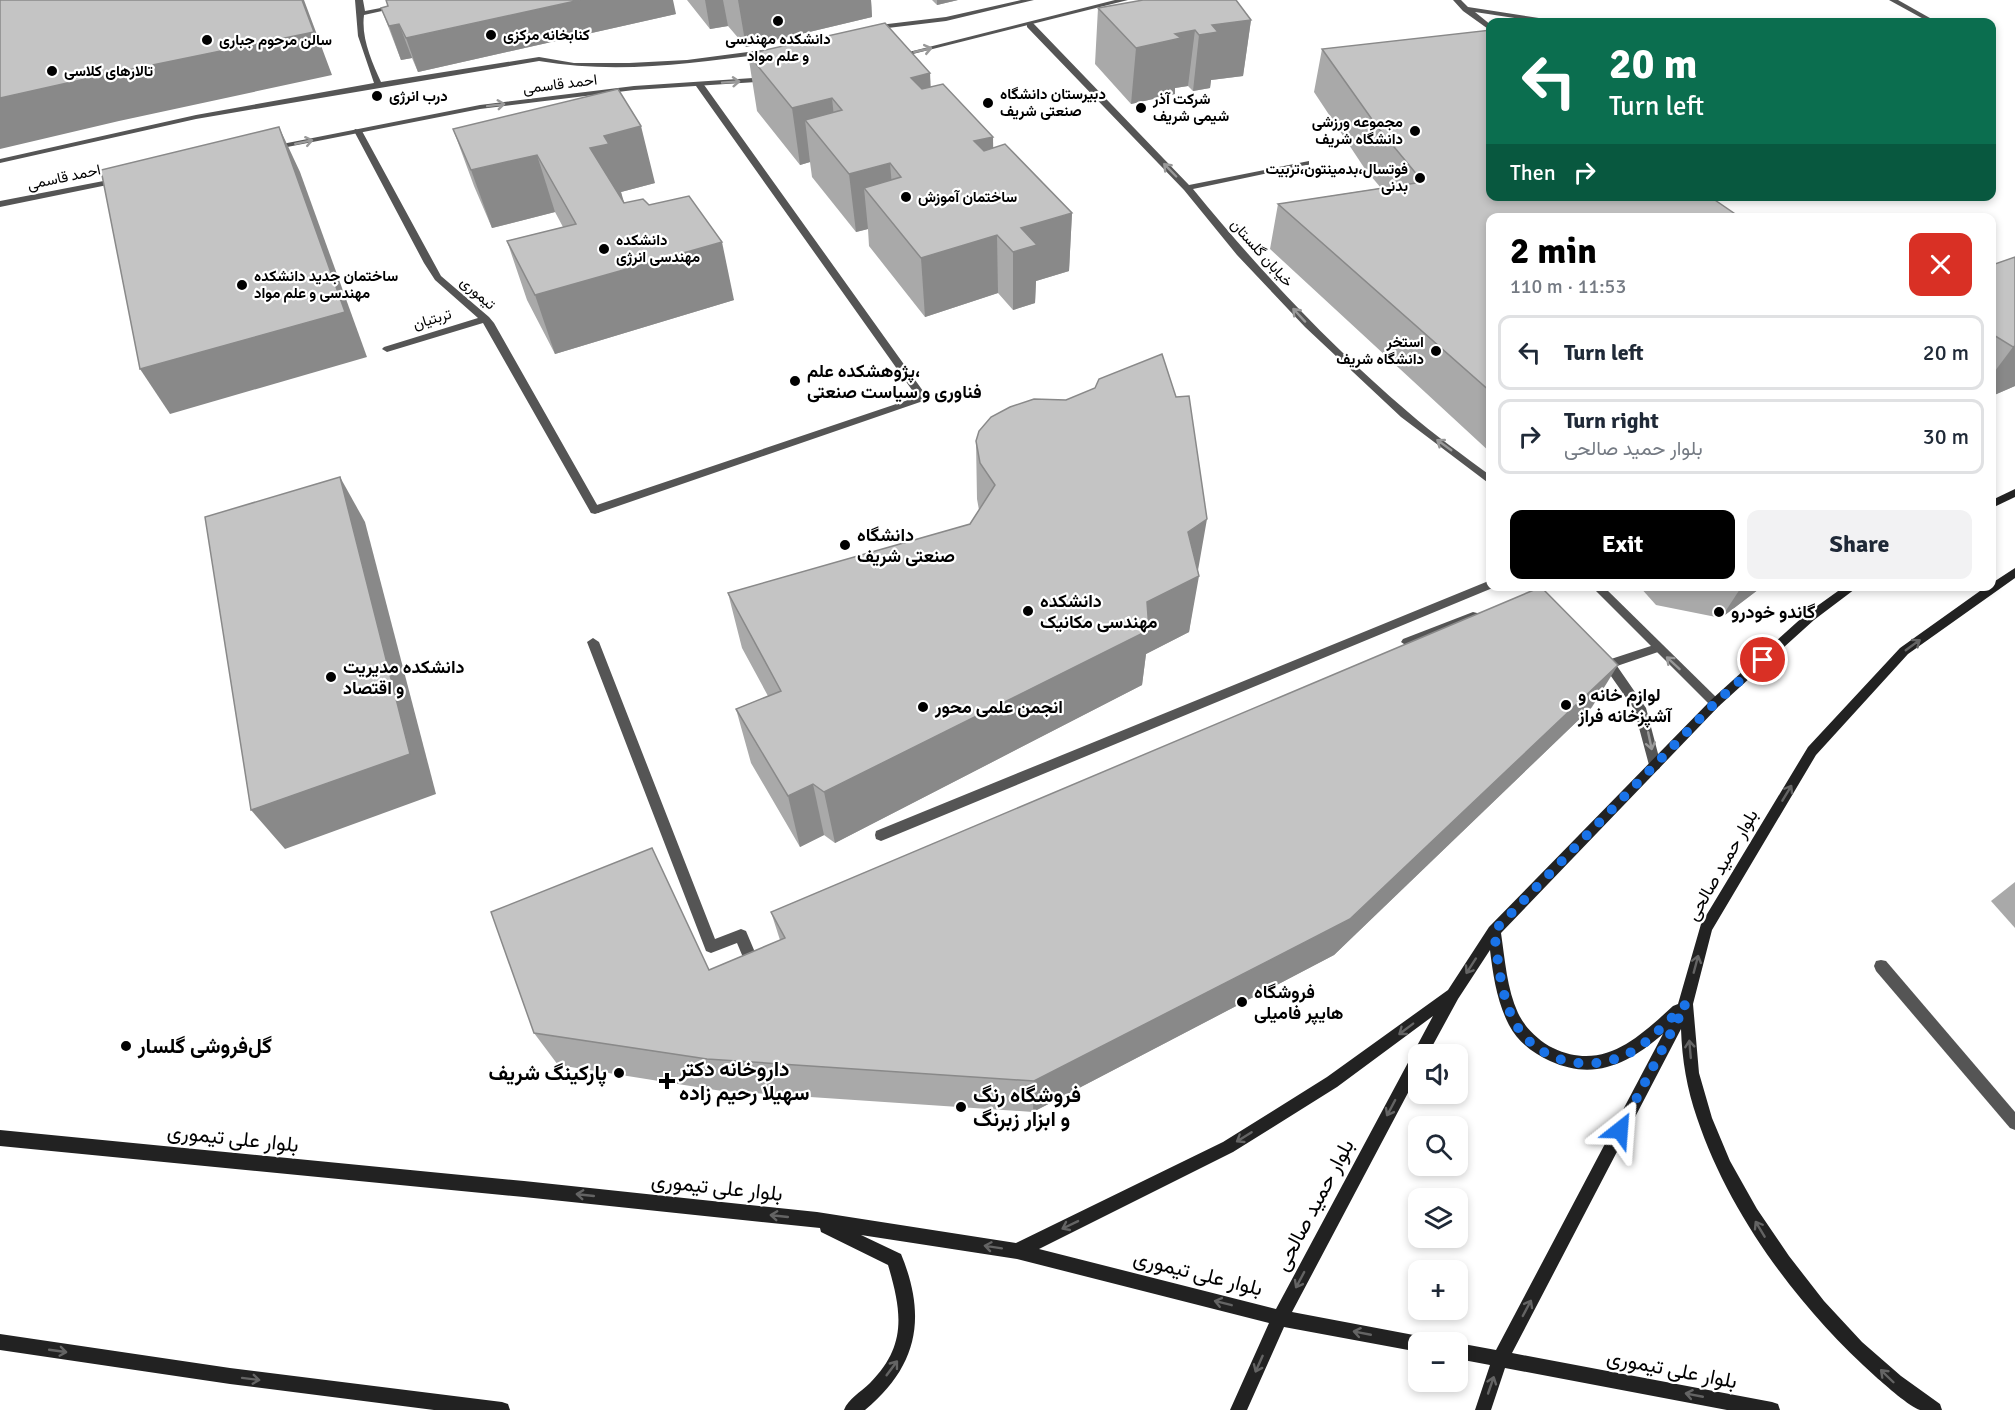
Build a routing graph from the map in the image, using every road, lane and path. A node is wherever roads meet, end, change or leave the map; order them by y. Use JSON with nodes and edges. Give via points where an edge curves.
{"nodes":[{"id":1,"x":359,"y":0,"type":"edge"},
{"id":2,"x":1030,"y":0,"type":"edge"},
{"id":3,"x":1124,"y":0,"type":"edge"},
{"id":4,"x":1456,"y":0,"type":"edge"},
{"id":5,"x":1893,"y":0,"type":"edge"},
{"id":6,"x":405,"y":6,"type":"edge"},
{"id":7,"x":1466,"y":9,"type":"junction"},
{"id":8,"x":363,"y":13,"type":"junction"},
{"id":9,"x":1526,"y":18,"type":"edge"},
{"id":10,"x":1927,"y":18,"type":"edge"},
{"id":11,"x":1030,"y":25,"type":"junction"},
{"id":12,"x":1486,"y":25,"type":"edge"},
{"id":13,"x":866,"y":29,"type":"edge"},
{"id":14,"x":770,"y":51,"type":"edge"},
{"id":15,"x":893,"y":57,"type":"edge"},
{"id":16,"x":782,"y":78,"type":"edge"},
{"id":17,"x":699,"y":84,"type":"junction"},
{"id":18,"x":378,"y":85,"type":"junction"},
{"id":19,"x":358,"y":131,"type":"junction"},
{"id":20,"x":265,"y":150,"type":"edge"},
{"id":21,"x":0,"y":161,"type":"edge"},
{"id":22,"x":1306,"y":163,"type":"dead end"},
{"id":23,"x":127,"y":178,"type":"edge"},
{"id":24,"x":1187,"y":188,"type":"junction"},
{"id":25,"x":0,"y":204,"type":"edge"},
{"id":26,"x":486,"y":319,"type":"junction"},
{"id":27,"x":387,"y":349,"type":"dead end"},
{"id":28,"x":1486,"y":477,"type":"edge"},
{"id":29,"x":2015,"y":493,"type":"edge"},
{"id":30,"x":1996,"y":502,"type":"edge"},
{"id":31,"x":2015,"y":572,"type":"edge"},
{"id":32,"x":1486,"y":586,"type":"edge"},
{"id":33,"x":1996,"y":586,"type":"edge"},
{"id":34,"x":1601,"y":591,"type":"edge"},
{"id":35,"x":1847,"y":591,"type":"edge"},
{"id":36,"x":1988,"y":591,"type":"edge"},
{"id":37,"x":1482,"y":612,"type":"edge"},
{"id":38,"x":593,"y":642,"type":"dead end"},
{"id":39,"x":1407,"y":642,"type":"edge"},
{"id":40,"x":1657,"y":648,"type":"junction"},
{"id":41,"x":1593,"y":649,"type":"edge"},
{"id":42,"x":1610,"y":664,"type":"junction"},
{"id":43,"x":1715,"y":703,"type":"junction"},
{"id":44,"x":1655,"y":765,"type":"junction"},
{"id":45,"x":881,"y":835,"type":"dead end"},
{"id":46,"x":1494,"y":931,"type":"junction"},
{"id":47,"x":1881,"y":966,"type":"dead end"},
{"id":48,"x":759,"y":978,"type":"edge"},
{"id":49,"x":1453,"y":993,"type":"junction"},
{"id":50,"x":1686,"y":1004,"type":"junction"},
{"id":51,"x":1426,"y":1044,"type":"edge"},
{"id":52,"x":1408,"y":1078,"type":"edge"},
{"id":53,"x":2015,"y":1123,"type":"edge"},
{"id":54,"x":0,"y":1138,"type":"edge"},
{"id":55,"x":817,"y":1220,"type":"junction"},
{"id":56,"x":1017,"y":1251,"type":"junction"},
{"id":57,"x":1280,"y":1318,"type":"junction"},
{"id":58,"x":0,"y":1342,"type":"edge"},
{"id":59,"x":1408,"y":1342,"type":"edge"},
{"id":60,"x":1468,"y":1354,"type":"edge"},
{"id":61,"x":1500,"y":1359,"type":"junction"},
{"id":62,"x":502,"y":1410,"type":"edge"},
{"id":63,"x":852,"y":1410,"type":"edge"},
{"id":64,"x":1238,"y":1410,"type":"edge"},
{"id":65,"x":1483,"y":1410,"type":"edge"},
{"id":66,"x":1772,"y":1410,"type":"edge"},
{"id":67,"x":1934,"y":1410,"type":"edge"}],
"edges":[{"from":1,"to":8,"type":"street"},
{"from":2,"to":13,"type":"street","via":[[946,19]]},
{"from":3,"to":11,"type":"street"},
{"from":4,"to":7,"type":"street"},
{"from":5,"to":10,"type":"street"},
{"from":6,"to":8,"type":"street"},
{"from":7,"to":9,"type":"street"},
{"from":7,"to":12,"type":"street"},
{"from":8,"to":18,"type":"street","via":[[359,26]]},
{"from":15,"to":11,"type":"street","one_way":true},
{"from":24,"to":11,"type":"street","name":"خیابان گلستان","one_way":true},
{"from":14,"to":18,"type":"street","via":[[629,65],[574,65],[539,58]]},
{"from":17,"to":16,"type":"street","name":"احمد قاسمی","one_way":true},
{"from":19,"to":17,"type":"street","name":"احمد قاسمی","one_way":true,"via":[[480,106]]},
{"from":17,"to":26,"type":"street","name":"تیموری","via":[[923,398],[594,510]]},
{"from":18,"to":21,"type":"street","via":[[196,117]]},
{"from":20,"to":19,"type":"street","name":"احمد قاسمی","one_way":true},
{"from":19,"to":26,"type":"street","name":"تیموری","via":[[433,270]]},
{"from":22,"to":24,"type":"street"},
{"from":23,"to":25,"type":"street","name":"احمد قاسمی"},
{"from":28,"to":24,"type":"street","name":"خیابان گلستان","one_way":true,"via":[[1405,415],[1308,325],[1240,253]]},
{"from":26,"to":27,"type":"street","name":"تربتیان"},
{"from":29,"to":30,"type":"main road"},
{"from":33,"to":31,"type":"main road","name":"بلوار حمید صالحی","one_way":true},
{"from":32,"to":45,"type":"street"},
{"from":34,"to":40,"type":"street"},
{"from":35,"to":43,"type":"main road","name":"بلوار حمید صالحی","via":[[1810,617]]},
{"from":50,"to":36,"type":"main road","name":"بلوار حمید صالحی","one_way":true,"via":[[1706,928],[1812,751],[1904,651]]},
{"from":37,"to":39,"type":"street"},
{"from":38,"to":48,"type":"street","via":[[711,946],[741,935]]},
{"from":40,"to":42,"type":"street"},
{"from":43,"to":40,"type":"street","one_way":true},
{"from":41,"to":42,"type":"street"},
{"from":42,"to":44,"type":"street","one_way":true,"via":[[1640,708]]},
{"from":43,"to":44,"type":"main road","name":"بلوار حمید صالحی"},
{"from":44,"to":46,"type":"main road","name":"بلوار حمید صالحی"},
{"from":46,"to":49,"type":"main road","name":"بلوار حمید صالحی","one_way":true},
{"from":46,"to":50,"type":"main road","via":[[1501,985],[1513,1018],[1532,1044],[1558,1059],[1588,1066],[1610,1060],[1640,1046]]},
{"from":47,"to":53,"type":"street"},
{"from":49,"to":51,"type":"main road","name":"بلوار حمید صالحی"},
{"from":49,"to":56,"type":"main road","one_way":true,"via":[[1332,1082],[1228,1147]]},
{"from":61,"to":50,"type":"main road","name":"بلوار حمید صالحی","one_way":true},
{"from":67,"to":50,"type":"main road","one_way":true,"via":[[1902,1390],[1823,1314],[1762,1233],[1717,1151],[1692,1074]]},
{"from":52,"to":57,"type":"main road","name":"بلوار حمید صالحی","one_way":true},
{"from":55,"to":54,"type":"main road","name":"بلوار علی تیموری","one_way":true},
{"from":56,"to":55,"type":"main road","name":"بلوار علی تیموری","one_way":true},
{"from":63,"to":55,"type":"main road","one_way":true,"via":[[874,1392],[903,1353],[907,1306],[895,1260]]},
{"from":57,"to":56,"type":"main road","name":"بلوار علی تیموری","one_way":true},
{"from":59,"to":57,"type":"main road","name":"بلوار علی تیموری","one_way":true},
{"from":57,"to":64,"type":"main road","name":"بلوار حمید صالحی","one_way":true},
{"from":58,"to":62,"type":"main road","one_way":true},
{"from":60,"to":61,"type":"main road","name":"بلوار علی تیموری"},
{"from":65,"to":61,"type":"main road","name":"بلوار حمید صالحی","one_way":true},
{"from":66,"to":61,"type":"main road","name":"بلوار علی تیموری","one_way":true}]}
